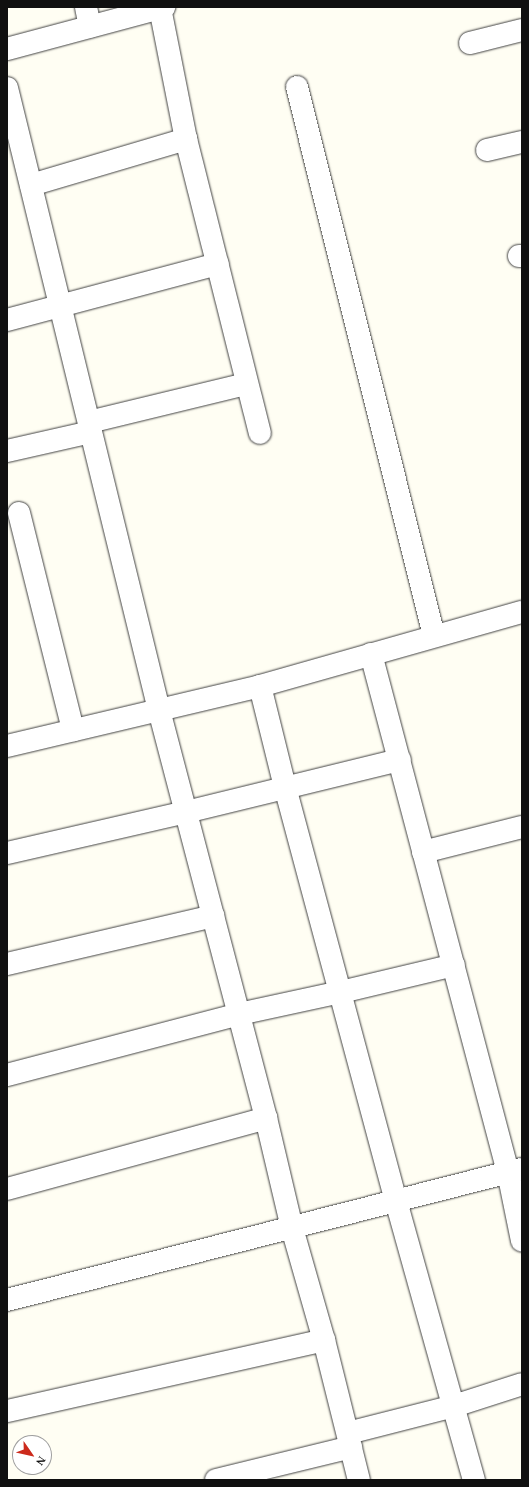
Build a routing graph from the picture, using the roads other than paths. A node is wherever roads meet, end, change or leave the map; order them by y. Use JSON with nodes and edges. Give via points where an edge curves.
{"nodes":[{"id":1,"x":162,"y":8,"type":"edge"},
{"id":2,"x":88,"y":17,"type":"edge"},
{"id":3,"x":522,"y":30,"type":"edge"},
{"id":4,"x":470,"y":44,"type":"dead end"},
{"id":5,"x":7,"y":48,"type":"edge"},
{"id":6,"x":297,"y":87,"type":"dead end"},
{"id":7,"x":7,"y":88,"type":"edge"},
{"id":8,"x":186,"y":139,"type":"junction"},
{"id":9,"x":522,"y":142,"type":"edge"},
{"id":10,"x":487,"y":150,"type":"dead end"},
{"id":11,"x":31,"y":185,"type":"junction"},
{"id":12,"x":218,"y":264,"type":"junction"},
{"id":13,"x":61,"y":306,"type":"junction"},
{"id":14,"x":7,"y":320,"type":"edge"},
{"id":15,"x":246,"y":384,"type":"junction"},
{"id":16,"x":90,"y":427,"type":"junction"},
{"id":17,"x":260,"y":433,"type":"dead end"},
{"id":18,"x":7,"y":451,"type":"edge"},
{"id":19,"x":19,"y":513,"type":"dead end"},
{"id":20,"x":522,"y":612,"type":"edge"},
{"id":21,"x":434,"y":636,"type":"junction"},
{"id":22,"x":371,"y":654,"type":"junction"},
{"id":23,"x":260,"y":686,"type":"junction"},
{"id":24,"x":160,"y":710,"type":"junction"},
{"id":25,"x":73,"y":730,"type":"junction"},
{"id":26,"x":7,"y":746,"type":"edge"},
{"id":27,"x":400,"y":760,"type":"junction"},
{"id":28,"x":285,"y":787,"type":"junction"},
{"id":29,"x":186,"y":812,"type":"junction"},
{"id":30,"x":522,"y":827,"type":"edge"},
{"id":31,"x":423,"y":852,"type":"junction"},
{"id":32,"x":7,"y":853,"type":"edge"},
{"id":33,"x":213,"y":916,"type":"junction"},
{"id":34,"x":7,"y":964,"type":"edge"},
{"id":35,"x":454,"y":964,"type":"junction"},
{"id":36,"x":341,"y":992,"type":"junction"},
{"id":37,"x":239,"y":1014,"type":"junction"},
{"id":38,"x":7,"y":1075,"type":"edge"},
{"id":39,"x":266,"y":1118,"type":"junction"},
{"id":40,"x":515,"y":1171,"type":"edge"},
{"id":41,"x":7,"y":1189,"type":"edge"},
{"id":42,"x":396,"y":1201,"type":"junction"},
{"id":43,"x":292,"y":1228,"type":"junction"},
{"id":44,"x":522,"y":1241,"type":"edge"},
{"id":45,"x":7,"y":1300,"type":"edge"},
{"id":46,"x":324,"y":1340,"type":"junction"},
{"id":47,"x":522,"y":1384,"type":"edge"},
{"id":48,"x":454,"y":1406,"type":"junction"},
{"id":49,"x":7,"y":1411,"type":"edge"},
{"id":50,"x":350,"y":1440,"type":"junction"},
{"id":51,"x":216,"y":1480,"type":"edge"},
{"id":52,"x":359,"y":1480,"type":"edge"},
{"id":53,"x":474,"y":1480,"type":"edge"}],
"edges":[{"from":1,"to":2,"type":"street"},
{"from":1,"to":8,"type":"street"},
{"from":2,"to":5,"type":"street"},
{"from":3,"to":4,"type":"street"},
{"from":6,"to":21,"type":"street"},
{"from":7,"to":11,"type":"street"},
{"from":8,"to":11,"type":"street"},
{"from":8,"to":12,"type":"street"},
{"from":9,"to":10,"type":"street"},
{"from":11,"to":13,"type":"street"},
{"from":12,"to":13,"type":"street"},
{"from":12,"to":15,"type":"street"},
{"from":13,"to":14,"type":"street"},
{"from":13,"to":16,"type":"street"},
{"from":15,"to":16,"type":"street"},
{"from":15,"to":17,"type":"street"},
{"from":16,"to":18,"type":"street"},
{"from":16,"to":24,"type":"street"},
{"from":19,"to":25,"type":"street"},
{"from":20,"to":21,"type":"street"},
{"from":21,"to":22,"type":"street"},
{"from":22,"to":23,"type":"street"},
{"from":22,"to":27,"type":"street"},
{"from":23,"to":24,"type":"street"},
{"from":23,"to":28,"type":"street"},
{"from":24,"to":25,"type":"street"},
{"from":24,"to":29,"type":"street"},
{"from":25,"to":26,"type":"street"},
{"from":27,"to":28,"type":"street"},
{"from":27,"to":31,"type":"street"},
{"from":28,"to":29,"type":"street"},
{"from":28,"to":36,"type":"street"},
{"from":29,"to":32,"type":"street"},
{"from":29,"to":33,"type":"street"},
{"from":30,"to":31,"type":"street"},
{"from":31,"to":35,"type":"street"},
{"from":33,"to":34,"type":"street"},
{"from":33,"to":37,"type":"street"},
{"from":35,"to":36,"type":"street"},
{"from":35,"to":40,"type":"street"},
{"from":36,"to":37,"type":"street"},
{"from":36,"to":42,"type":"street"},
{"from":37,"to":38,"type":"street"},
{"from":37,"to":39,"type":"street"},
{"from":39,"to":41,"type":"street"},
{"from":39,"to":43,"type":"street"},
{"from":40,"to":42,"type":"street"},
{"from":40,"to":44,"type":"street"},
{"from":42,"to":43,"type":"street"},
{"from":42,"to":48,"type":"street"},
{"from":43,"to":45,"type":"street"},
{"from":43,"to":46,"type":"street"},
{"from":46,"to":49,"type":"street"},
{"from":46,"to":50,"type":"street"},
{"from":47,"to":48,"type":"street"},
{"from":48,"to":50,"type":"street"},
{"from":48,"to":53,"type":"street"},
{"from":50,"to":51,"type":"street"},
{"from":50,"to":52,"type":"street"}]}
